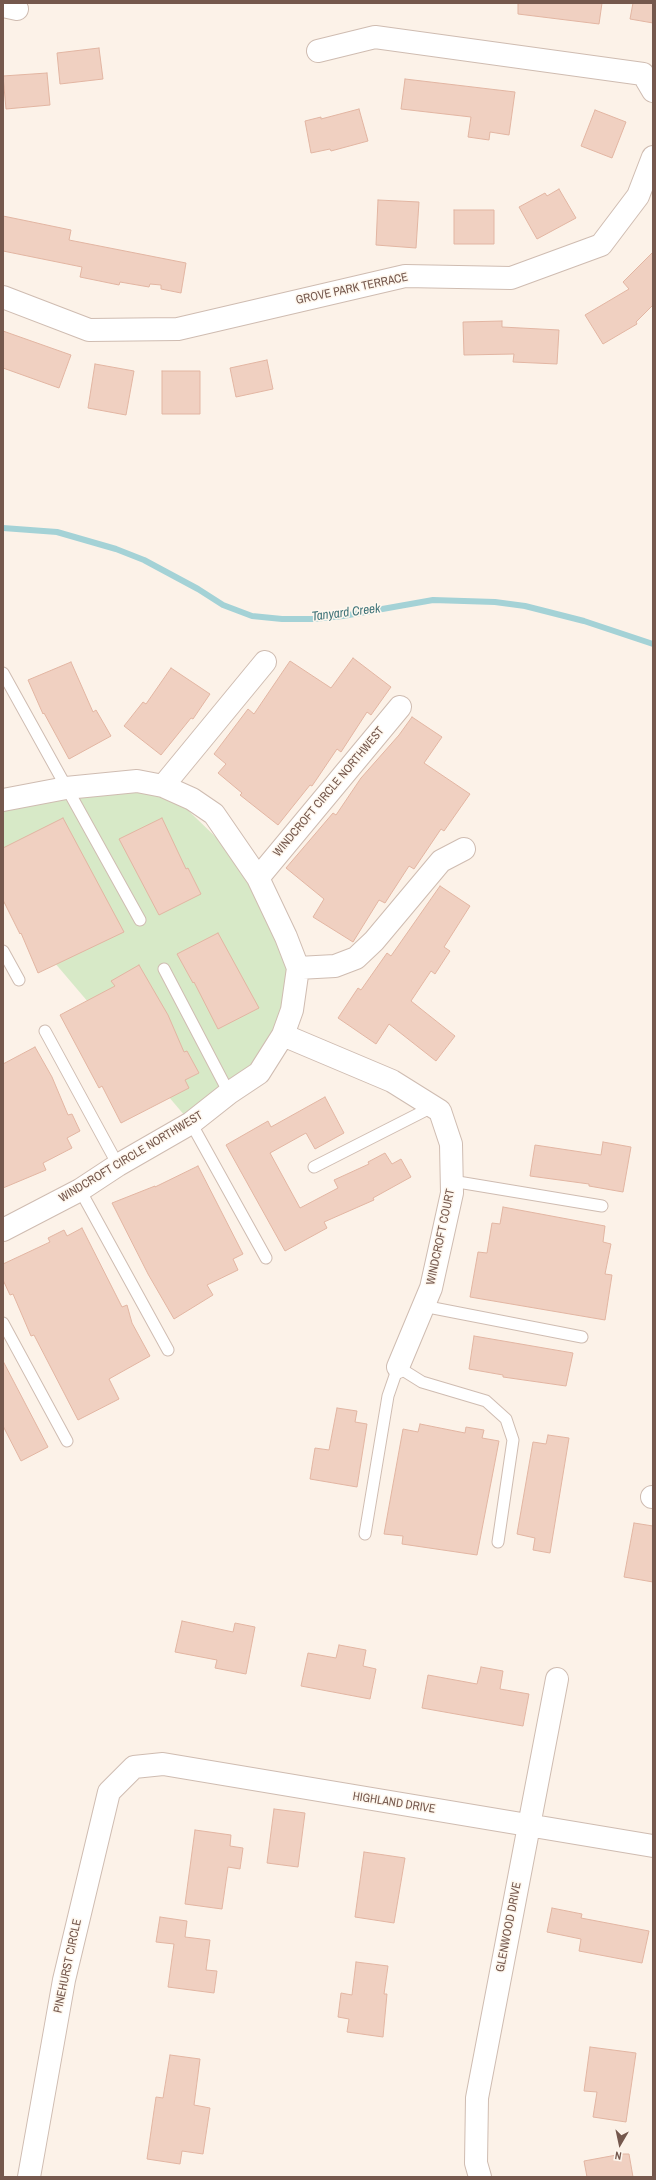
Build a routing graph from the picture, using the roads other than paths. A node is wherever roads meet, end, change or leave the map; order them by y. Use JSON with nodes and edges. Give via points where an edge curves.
{"nodes":[{"id":1,"x":318,"y":51,"type":"dead end"},
{"id":2,"x":653,"y":90,"type":"edge"},
{"id":3,"x":653,"y":157,"type":"edge"},
{"id":4,"x":3,"y":297,"type":"edge"},
{"id":5,"x":265,"y":662,"type":"dead end"},
{"id":6,"x":3,"y":673,"type":"edge"},
{"id":7,"x":400,"y":707,"type":"dead end"},
{"id":8,"x":164,"y":786,"type":"junction"},
{"id":9,"x":66,"y":788,"type":"junction"},
{"id":10,"x":3,"y":800,"type":"edge"},
{"id":11,"x":464,"y":849,"type":"dead end"},
{"id":12,"x":258,"y":878,"type":"junction"},
{"id":13,"x":140,"y":920,"type":"dead end"},
{"id":14,"x":3,"y":951,"type":"edge"},
{"id":15,"x":298,"y":968,"type":"junction"},
{"id":16,"x":164,"y":969,"type":"dead end"},
{"id":17,"x":19,"y":980,"type":"dead end"},
{"id":18,"x":45,"y":1030,"type":"dead end"},
{"id":19,"x":283,"y":1034,"type":"junction"},
{"id":20,"x":229,"y":1093,"type":"junction"},
{"id":21,"x":434,"y":1106,"type":"junction"},
{"id":22,"x":191,"y":1123,"type":"junction"},
{"id":23,"x":118,"y":1165,"type":"junction"},
{"id":24,"x":314,"y":1167,"type":"dead end"},
{"id":25,"x":452,"y":1181,"type":"junction"},
{"id":26,"x":80,"y":1190,"type":"junction"},
{"id":27,"x":602,"y":1206,"type":"dead end"},
{"id":28,"x":3,"y":1229,"type":"edge"},
{"id":29,"x":266,"y":1258,"type":"dead end"},
{"id":30,"x":423,"y":1306,"type":"junction"},
{"id":31,"x":3,"y":1323,"type":"edge"},
{"id":32,"x":582,"y":1337,"type":"dead end"},
{"id":33,"x":168,"y":1350,"type":"dead end"},
{"id":34,"x":398,"y":1367,"type":"junction"},
{"id":35,"x":67,"y":1441,"type":"dead end"},
{"id":36,"x":365,"y":1534,"type":"dead end"},
{"id":37,"x":498,"y":1542,"type":"dead end"},
{"id":38,"x":557,"y":1679,"type":"dead end"},
{"id":39,"x":134,"y":1767,"type":"joint"},
{"id":40,"x":528,"y":1825,"type":"junction"},
{"id":41,"x":653,"y":1846,"type":"edge"},
{"id":42,"x":29,"y":2177,"type":"edge"},
{"id":43,"x":480,"y":2177,"type":"edge"}],
"edges":[{"from":1,"to":2,"type":"street","via":[[375,37],[643,74]]},
{"from":3,"to":4,"type":"street","name":"GROVE PARK TERRACE","via":[[638,196],[601,245],[511,278],[405,276],[178,329],[88,330]]},
{"from":5,"to":8,"type":"street"},
{"from":6,"to":9,"type":"lane"},
{"from":7,"to":12,"type":"street","name":"WINDCROFT CIRCLE NORTHWEST"},
{"from":8,"to":9,"type":"street","name":"WINDCROFT CIRCLE NORTHWEST","via":[[137,781]]},
{"from":8,"to":12,"type":"street","name":"WINDCROFT CIRCLE NORTHWEST","via":[[192,799],[214,814]]},
{"from":9,"to":10,"type":"street","name":"WINDCROFT CIRCLE NORTHWEST"},
{"from":9,"to":13,"type":"lane"},
{"from":11,"to":15,"type":"street","via":[[441,861],[374,942],[356,958],[335,966]]},
{"from":12,"to":15,"type":"street","name":"WINDCROFT CIRCLE NORTHWEST"},
{"from":14,"to":17,"type":"lane"},
{"from":15,"to":19,"type":"street","name":"WINDCROFT CIRCLE NORTHWEST","via":[[292,1010]]},
{"from":16,"to":20,"type":"lane"},
{"from":18,"to":23,"type":"lane"},
{"from":19,"to":20,"type":"street","name":"WINDCROFT CIRCLE NORTHWEST","via":[[259,1073]]},
{"from":19,"to":21,"type":"street","name":"WINDCROFT COURT","via":[[392,1081]]},
{"from":20,"to":22,"type":"street","name":"WINDCROFT CIRCLE NORTHWEST"},
{"from":21,"to":24,"type":"lane"},
{"from":21,"to":25,"type":"street","name":"WINDCROFT COURT","via":[[440,1111],[451,1144]]},
{"from":22,"to":23,"type":"street","name":"WINDCROFT CIRCLE NORTHWEST"},
{"from":22,"to":29,"type":"lane"},
{"from":23,"to":26,"type":"street","name":"WINDCROFT CIRCLE NORTHWEST"},
{"from":25,"to":27,"type":"lane"},
{"from":25,"to":30,"type":"street","name":"WINDCROFT COURT","via":[[452,1193],[431,1288]]},
{"from":26,"to":28,"type":"street","name":"WINDCROFT CIRCLE NORTHWEST"},
{"from":26,"to":33,"type":"lane"},
{"from":30,"to":32,"type":"lane"},
{"from":30,"to":34,"type":"street","name":"WINDCROFT COURT"},
{"from":31,"to":35,"type":"lane"},
{"from":34,"to":36,"type":"lane","via":[[388,1396]]},
{"from":34,"to":37,"type":"lane","via":[[422,1382],[486,1401],[506,1419],[513,1440]]},
{"from":38,"to":40,"type":"street","name":"GLENWOOD DRIVE"},
{"from":39,"to":40,"type":"street","name":"HIGHLAND DRIVE","via":[[163,1764]]},
{"from":39,"to":42,"type":"street","name":"PINEHURST CIRCLE","via":[[109,1792],[64,1980]]},
{"from":40,"to":41,"type":"street","name":"HIGHLAND DRIVE"},
{"from":40,"to":43,"type":"street","name":"GLENWOOD DRIVE","via":[[477,2098],[476,2163]]}]}
